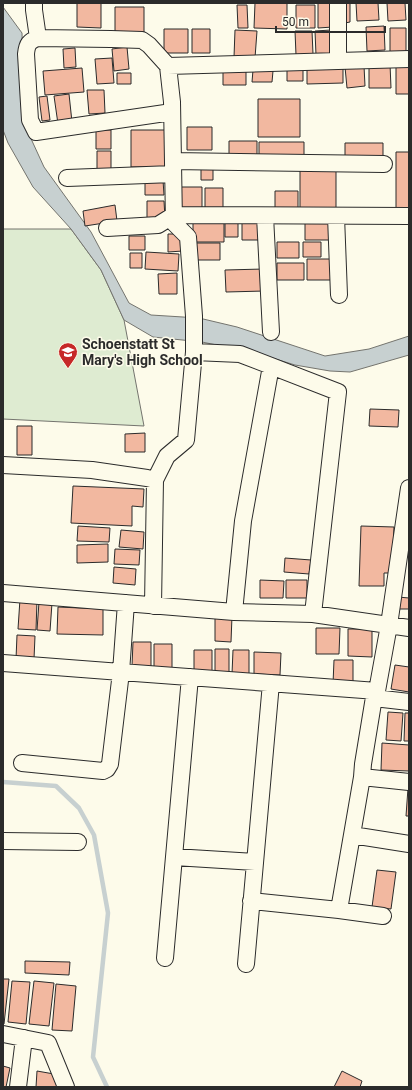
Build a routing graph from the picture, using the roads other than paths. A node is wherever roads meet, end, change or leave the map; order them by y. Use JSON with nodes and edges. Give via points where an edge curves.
{"nodes":[{"id":1,"x":34,"y":3,"type":"edge"},
{"id":2,"x":338,"y":3,"type":"edge"},
{"id":3,"x":38,"y":38,"type":"junction"},
{"id":4,"x":409,"y":59,"type":"edge"},
{"id":5,"x":338,"y":61,"type":"junction"},
{"id":6,"x":168,"y":66,"type":"junction"},
{"id":7,"x":172,"y":112,"type":"junction"},
{"id":8,"x":384,"y":164,"type":"dead end"},
{"id":9,"x":173,"y":167,"type":"junction"},
{"id":10,"x":67,"y":178,"type":"dead end"},
{"id":11,"x":174,"y":215,"type":"junction"},
{"id":12,"x":265,"y":216,"type":"junction"},
{"id":13,"x":336,"y":216,"type":"junction"},
{"id":14,"x":409,"y":216,"type":"edge"},
{"id":15,"x":107,"y":228,"type":"dead end"},
{"id":16,"x":339,"y":295,"type":"dead end"},
{"id":17,"x":270,"y":332,"type":"dead end"},
{"id":18,"x":194,"y":340,"type":"junction"},
{"id":19,"x":270,"y":366,"type":"junction"},
{"id":20,"x":3,"y":465,"type":"edge"},
{"id":21,"x":155,"y":480,"type":"junction"},
{"id":22,"x":409,"y":488,"type":"edge"},
{"id":23,"x":3,"y":593,"type":"edge"},
{"id":24,"x":126,"y":604,"type":"junction"},
{"id":25,"x":153,"y":606,"type":"junction"},
{"id":26,"x":234,"y":612,"type":"junction"},
{"id":27,"x":313,"y":614,"type":"junction"},
{"id":28,"x":389,"y":625,"type":"junction"},
{"id":29,"x":409,"y":628,"type":"edge"},
{"id":30,"x":3,"y":663,"type":"edge"},
{"id":31,"x":121,"y":672,"type":"junction"},
{"id":32,"x":190,"y":677,"type":"junction"},
{"id":33,"x":270,"y":683,"type":"junction"},
{"id":34,"x":374,"y":695,"type":"junction"},
{"id":35,"x":409,"y":702,"type":"edge"},
{"id":36,"x":22,"y":763,"type":"dead end"},
{"id":37,"x":362,"y":777,"type":"junction"},
{"id":38,"x":409,"y":782,"type":"edge"},
{"id":39,"x":352,"y":835,"type":"junction"},
{"id":40,"x":3,"y":841,"type":"edge"},
{"id":41,"x":78,"y":842,"type":"dead end"},
{"id":42,"x":409,"y":844,"type":"edge"},
{"id":43,"x":174,"y":858,"type":"junction"},
{"id":44,"x":255,"y":862,"type":"junction"},
{"id":45,"x":251,"y":902,"type":"junction"},
{"id":46,"x":339,"y":910,"type":"junction"},
{"id":47,"x":383,"y":916,"type":"dead end"},
{"id":48,"x":165,"y":958,"type":"dead end"},
{"id":49,"x":246,"y":964,"type":"dead end"},
{"id":50,"x":3,"y":1034,"type":"edge"},
{"id":51,"x":24,"y":1038,"type":"junction"},
{"id":52,"x":18,"y":1087,"type":"edge"},
{"id":53,"x":66,"y":1087,"type":"edge"}],
"edges":[{"from":1,"to":3,"type":"street"},
{"from":2,"to":5,"type":"street"},
{"from":3,"to":6,"type":"street","via":[[142,40]]},
{"from":3,"to":7,"type":"street","via":[[29,42],[26,54],[30,120],[36,132]]},
{"from":4,"to":5,"type":"street"},
{"from":5,"to":6,"type":"street"},
{"from":6,"to":7,"type":"street"},
{"from":7,"to":9,"type":"street"},
{"from":8,"to":9,"type":"street"},
{"from":9,"to":10,"type":"street"},
{"from":9,"to":11,"type":"street"},
{"from":11,"to":12,"type":"street"},
{"from":11,"to":15,"type":"street","via":[[158,225]]},
{"from":11,"to":18,"type":"street","via":[[174,223],[188,237]]},
{"from":12,"to":13,"type":"street"},
{"from":12,"to":17,"type":"street"},
{"from":13,"to":14,"type":"street"},
{"from":13,"to":16,"type":"street"},
{"from":18,"to":19,"type":"street"},
{"from":18,"to":21,"type":"street","via":[[186,440],[167,456]]},
{"from":19,"to":26,"type":"street","via":[[243,521]]},
{"from":19,"to":27,"type":"street","via":[[338,392]]},
{"from":20,"to":21,"type":"street","via":[[92,470]]},
{"from":21,"to":25,"type":"street"},
{"from":22,"to":28,"type":"street"},
{"from":23,"to":24,"type":"street"},
{"from":24,"to":25,"type":"street"},
{"from":24,"to":31,"type":"street"},
{"from":25,"to":26,"type":"street"},
{"from":26,"to":27,"type":"street"},
{"from":27,"to":28,"type":"street"},
{"from":28,"to":29,"type":"street"},
{"from":28,"to":34,"type":"street","via":[[377,691]]},
{"from":30,"to":31,"type":"street"},
{"from":31,"to":32,"type":"street"},
{"from":31,"to":36,"type":"street","via":[[110,764],[107,769]]},
{"from":32,"to":33,"type":"street"},
{"from":32,"to":43,"type":"street"},
{"from":33,"to":34,"type":"street"},
{"from":33,"to":44,"type":"street"},
{"from":34,"to":35,"type":"street"},
{"from":34,"to":37,"type":"street"},
{"from":37,"to":38,"type":"street"},
{"from":37,"to":39,"type":"street"},
{"from":39,"to":42,"type":"street"},
{"from":39,"to":46,"type":"street"},
{"from":40,"to":41,"type":"street"},
{"from":43,"to":44,"type":"street"},
{"from":43,"to":48,"type":"street"},
{"from":44,"to":45,"type":"street"},
{"from":45,"to":46,"type":"street"},
{"from":45,"to":49,"type":"street"},
{"from":46,"to":47,"type":"street"},
{"from":50,"to":51,"type":"street"},
{"from":51,"to":52,"type":"street"},
{"from":51,"to":53,"type":"street","via":[[48,1043]]}]}
